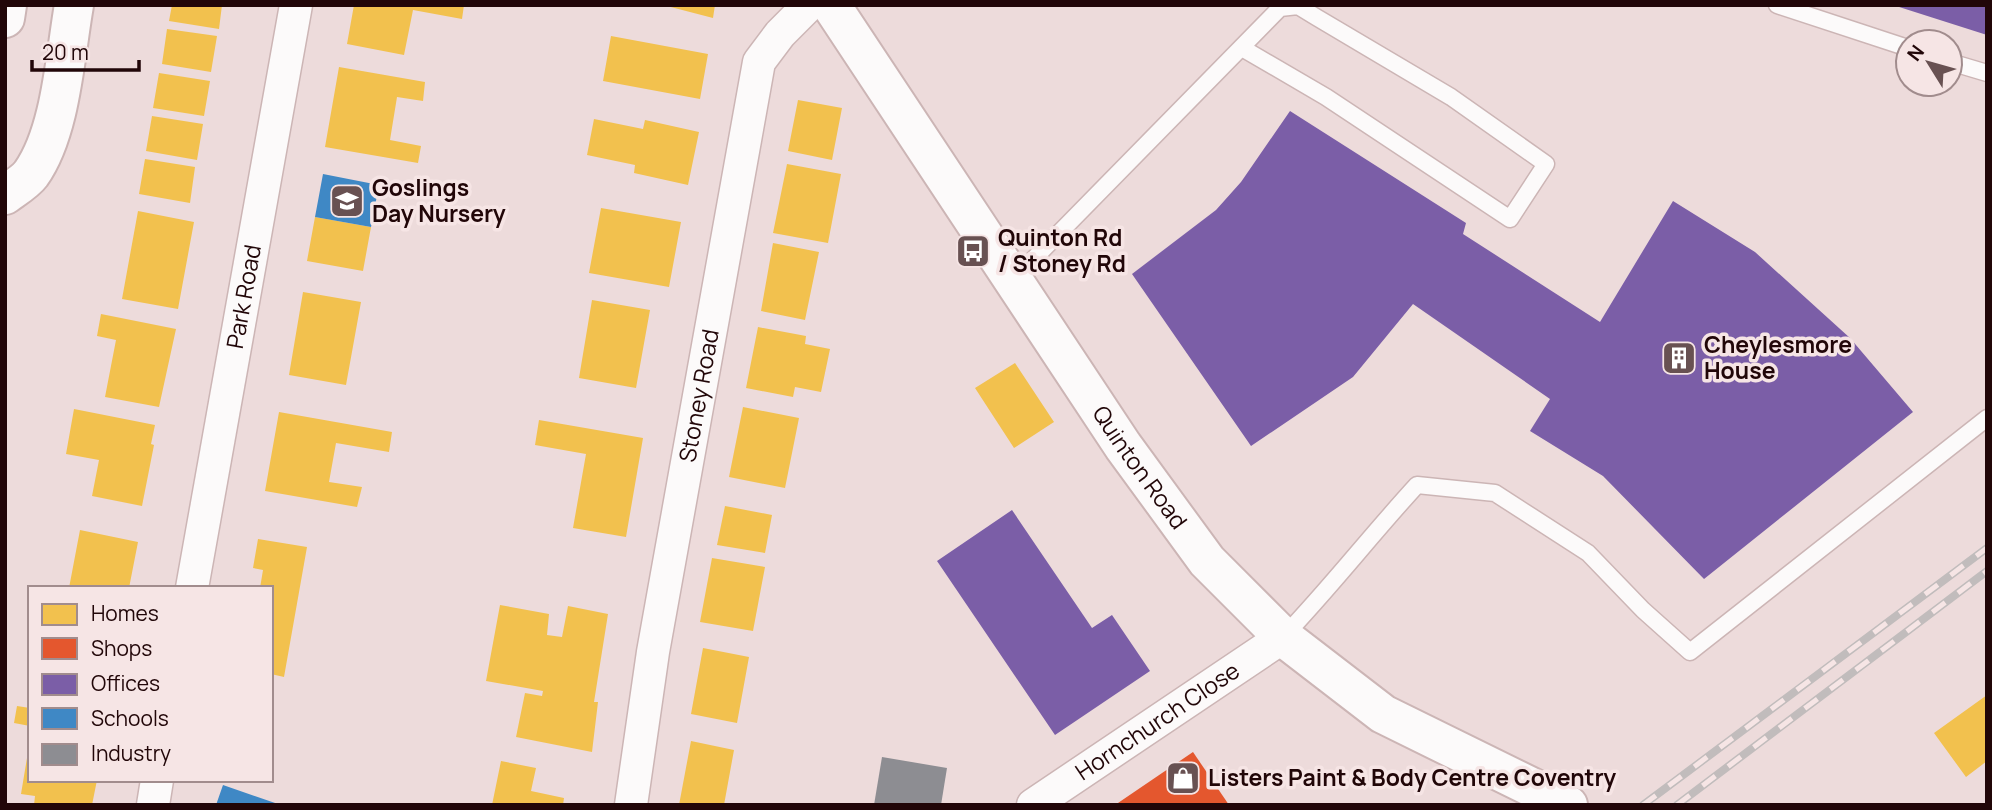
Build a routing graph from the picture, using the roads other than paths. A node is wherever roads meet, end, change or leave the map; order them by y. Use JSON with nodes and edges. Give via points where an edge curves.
{"nodes":[{"id":1,"x":7,"y":5,"type":"edge"},
{"id":2,"x":74,"y":5,"type":"edge"},
{"id":3,"x":296,"y":5,"type":"edge"},
{"id":4,"x":809,"y":5,"type":"edge"},
{"id":5,"x":831,"y":5,"type":"edge"},
{"id":6,"x":1777,"y":5,"type":"edge"},
{"id":7,"x":5,"y":18,"type":"edge"},
{"id":8,"x":1894,"y":43,"type":"edge"},
{"id":9,"x":1242,"y":48,"type":"junction"},
{"id":10,"x":1964,"y":66,"type":"edge"},
{"id":11,"x":1987,"y":73,"type":"edge"},
{"id":12,"x":5,"y":195,"type":"edge"},
{"id":13,"x":1014,"y":279,"type":"junction"},
{"id":14,"x":1987,"y":418,"type":"edge"},
{"id":15,"x":191,"y":586,"type":"edge"},
{"id":16,"x":1283,"y":637,"type":"junction"},
{"id":17,"x":157,"y":782,"type":"edge"},
{"id":18,"x":1560,"y":800,"type":"edge"},
{"id":19,"x":153,"y":805,"type":"edge"},
{"id":20,"x":631,"y":805,"type":"edge"},
{"id":21,"x":1033,"y":805,"type":"edge"}],
"edges":[{"from":1,"to":7,"type":"main road"},
{"from":2,"to":12,"type":"main road","via":[[46,140],[30,175]]},
{"from":3,"to":15,"type":"street","name":"Park Road"},
{"from":4,"to":20,"type":"street","name":"Stoney Road","via":[[759,62],[653,652]]},
{"from":5,"to":13,"type":"main road","name":"Quinton Road"},
{"from":6,"to":8,"type":"lane"},
{"from":9,"to":9,"type":"lane","via":[[1326,97],[1510,219],[1546,164],[1451,97],[1298,6],[1280,8]]},
{"from":9,"to":13,"type":"lane"},
{"from":10,"to":11,"type":"lane"},
{"from":13,"to":16,"type":"main road","name":"Quinton Road","via":[[1172,517],[1207,561]]},
{"from":14,"to":16,"type":"lane","via":[[1690,652],[1588,553],[1495,493],[1417,485]]},
{"from":16,"to":18,"type":"main road","name":"Quinton Road","via":[[1383,714]]},
{"from":16,"to":21,"type":"street","name":"Hornchurch Close"},
{"from":17,"to":19,"type":"street"}]}
